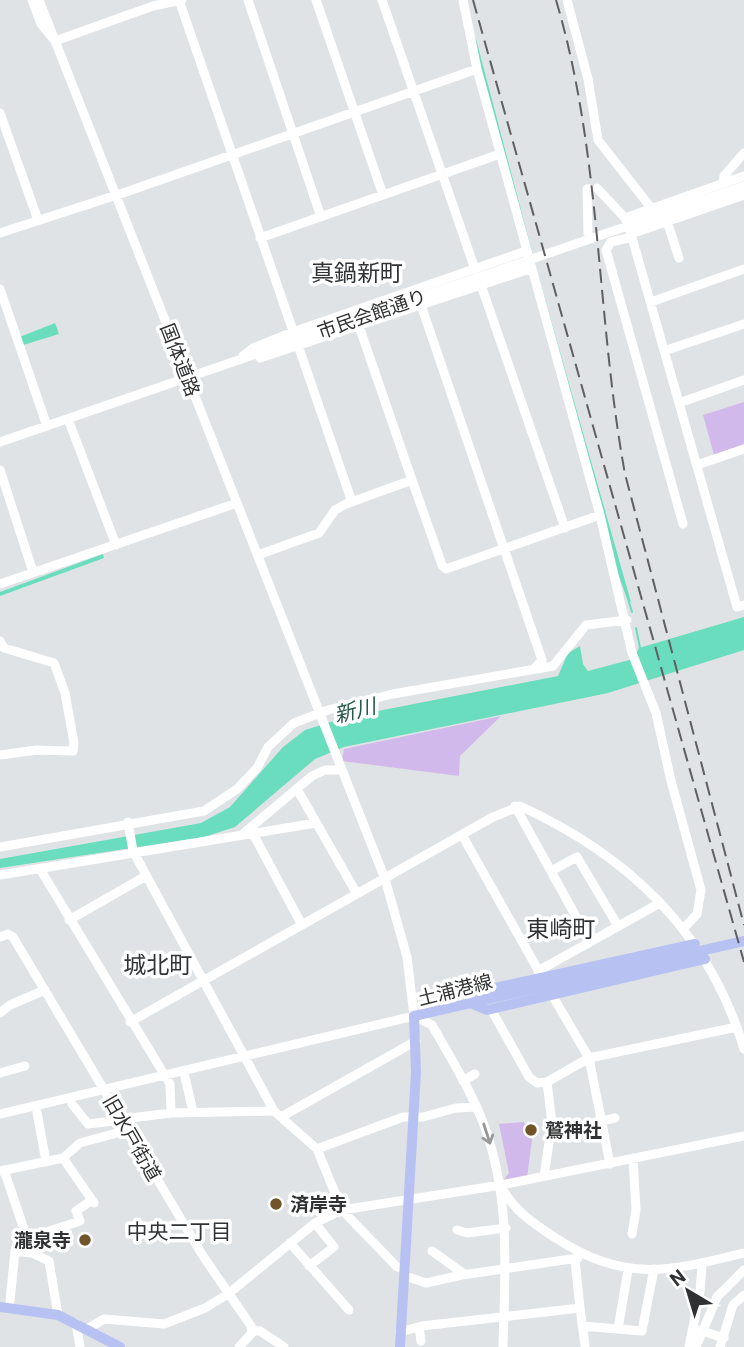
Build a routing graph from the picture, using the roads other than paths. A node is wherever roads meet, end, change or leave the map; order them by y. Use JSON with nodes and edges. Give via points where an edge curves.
{"nodes":[{"id":1,"x":32,"y":0,"type":"edge"},
{"id":2,"x":180,"y":0,"type":"edge"},
{"id":3,"x":248,"y":0,"type":"edge"},
{"id":4,"x":316,"y":0,"type":"edge"},
{"id":5,"x":382,"y":0,"type":"edge"},
{"id":6,"x":463,"y":0,"type":"edge"},
{"id":7,"x":567,"y":0,"type":"edge"},
{"id":8,"x":41,"y":2,"type":"edge"},
{"id":9,"x":55,"y":41,"type":"junction"},
{"id":10,"x":477,"y":69,"type":"junction"},
{"id":11,"x":413,"y":92,"type":"junction"},
{"id":12,"x":0,"y":113,"type":"edge"},
{"id":13,"x":354,"y":113,"type":"junction"},
{"id":14,"x":293,"y":134,"type":"junction"},
{"id":15,"x":744,"y":153,"type":"edge"},
{"id":16,"x":500,"y":154,"type":"junction"},
{"id":17,"x":233,"y":155,"type":"junction"},
{"id":18,"x":443,"y":173,"type":"junction"},
{"id":19,"x":744,"y":176,"type":"edge"},
{"id":20,"x":723,"y":182,"type":"junction"},
{"id":21,"x":744,"y":186,"type":"edge"},
{"id":22,"x":116,"y":195,"type":"junction"},
{"id":23,"x":383,"y":195,"type":"junction"},
{"id":24,"x":744,"y":195,"type":"edge"},
{"id":25,"x":652,"y":209,"type":"junction"},
{"id":26,"x":321,"y":217,"type":"junction"},
{"id":27,"x":625,"y":219,"type":"junction"},
{"id":28,"x":38,"y":220,"type":"junction"},
{"id":29,"x":667,"y":221,"type":"junction"},
{"id":30,"x":0,"y":233,"type":"edge"},
{"id":31,"x":588,"y":233,"type":"dead end"},
{"id":32,"x":632,"y":236,"type":"junction"},
{"id":33,"x":260,"y":238,"type":"junction"},
{"id":34,"x":526,"y":251,"type":"junction"},
{"id":35,"x":679,"y":258,"type":"dead end"},
{"id":36,"x":475,"y":269,"type":"junction"},
{"id":37,"x":530,"y":269,"type":"junction"},
{"id":38,"x":744,"y":269,"type":"edge"},
{"id":39,"x":481,"y":285,"type":"junction"},
{"id":40,"x":0,"y":289,"type":"edge"},
{"id":41,"x":651,"y":302,"type":"junction"},
{"id":42,"x":421,"y":305,"type":"junction"},
{"id":43,"x":744,"y":324,"type":"edge"},
{"id":44,"x":359,"y":326,"type":"junction"},
{"id":45,"x":296,"y":340,"type":"junction"},
{"id":46,"x":664,"y":351,"type":"junction"},
{"id":47,"x":187,"y":377,"type":"junction"},
{"id":48,"x":744,"y":380,"type":"edge"},
{"id":49,"x":679,"y":403,"type":"junction"},
{"id":50,"x":68,"y":419,"type":"junction"},
{"id":51,"x":47,"y":426,"type":"junction"},
{"id":52,"x":0,"y":442,"type":"edge"},
{"id":53,"x":744,"y":449,"type":"edge"},
{"id":54,"x":696,"y":465,"type":"junction"},
{"id":55,"x":0,"y":470,"type":"edge"},
{"id":56,"x":412,"y":480,"type":"junction"},
{"id":57,"x":352,"y":502,"type":"junction"},
{"id":58,"x":237,"y":503,"type":"junction"},
{"id":59,"x":600,"y":515,"type":"junction"},
{"id":60,"x":683,"y":524,"type":"dead end"},
{"id":61,"x":565,"y":528,"type":"junction"},
{"id":62,"x":116,"y":545,"type":"junction"},
{"id":63,"x":503,"y":550,"type":"junction"},
{"id":64,"x":258,"y":555,"type":"junction"},
{"id":65,"x":33,"y":572,"type":"junction"},
{"id":66,"x":0,"y":584,"type":"edge"},
{"id":67,"x":744,"y":605,"type":"edge"},
{"id":68,"x":627,"y":620,"type":"junction"},
{"id":69,"x":0,"y":641,"type":"edge"},
{"id":70,"x":535,"y":668,"type":"junction"},
{"id":71,"x":321,"y":716,"type":"junction"},
{"id":72,"x":0,"y":755,"type":"edge"},
{"id":73,"x":342,"y":770,"type":"junction"},
{"id":74,"x":297,"y":789,"type":"junction"},
{"id":75,"x":515,"y":806,"type":"junction"},
{"id":76,"x":316,"y":822,"type":"junction"},
{"id":77,"x":129,"y":827,"type":"junction"},
{"id":78,"x":253,"y":834,"type":"junction"},
{"id":79,"x":462,"y":835,"type":"junction"},
{"id":80,"x":239,"y":836,"type":"junction"},
{"id":81,"x":0,"y":847,"type":"edge"},
{"id":82,"x":133,"y":851,"type":"junction"},
{"id":83,"x":40,"y":869,"type":"junction"},
{"id":84,"x":551,"y":871,"type":"junction"},
{"id":85,"x":0,"y":875,"type":"edge"},
{"id":86,"x":146,"y":876,"type":"junction"},
{"id":87,"x":385,"y":879,"type":"junction"},
{"id":88,"x":358,"y":894,"type":"junction"},
{"id":89,"x":660,"y":903,"type":"junction"},
{"id":90,"x":69,"y":920,"type":"junction"},
{"id":91,"x":302,"y":926,"type":"junction"},
{"id":92,"x":618,"y":926,"type":"junction"},
{"id":93,"x":683,"y":929,"type":"junction"},
{"id":94,"x":0,"y":937,"type":"edge"},
{"id":95,"x":744,"y":941,"type":"edge"},
{"id":96,"x":590,"y":942,"type":"junction"},
{"id":97,"x":695,"y":944,"type":"junction"},
{"id":98,"x":705,"y":959,"type":"junction"},
{"id":99,"x":203,"y":979,"type":"junction"},
{"id":100,"x":545,"y":982,"type":"junction"},
{"id":101,"x":45,"y":990,"type":"junction"},
{"id":102,"x":492,"y":1011,"type":"dead end"},
{"id":103,"x":0,"y":1013,"type":"edge"},
{"id":104,"x":414,"y":1017,"type":"junction"},
{"id":105,"x":130,"y":1022,"type":"junction"},
{"id":106,"x":737,"y":1027,"type":"junction"},
{"id":107,"x":416,"y":1041,"type":"junction"},
{"id":108,"x":744,"y":1049,"type":"edge"},
{"id":109,"x":244,"y":1057,"type":"junction"},
{"id":110,"x":589,"y":1058,"type":"junction"},
{"id":111,"x":25,"y":1066,"type":"dead end"},
{"id":112,"x":0,"y":1073,"type":"edge"},
{"id":113,"x":475,"y":1074,"type":"dead end"},
{"id":114,"x":165,"y":1077,"type":"junction"},
{"id":115,"x":185,"y":1077,"type":"dead end"},
{"id":116,"x":463,"y":1082,"type":"junction"},
{"id":117,"x":547,"y":1082,"type":"junction"},
{"id":118,"x":104,"y":1090,"type":"junction"},
{"id":119,"x":72,"y":1104,"type":"dead end"},
{"id":120,"x":477,"y":1107,"type":"junction"},
{"id":121,"x":37,"y":1112,"type":"dead end"},
{"id":122,"x":193,"y":1112,"type":"junction"},
{"id":123,"x":171,"y":1113,"type":"junction"},
{"id":124,"x":0,"y":1114,"type":"edge"},
{"id":125,"x":278,"y":1114,"type":"junction"},
{"id":126,"x":414,"y":1117,"type":"junction"},
{"id":127,"x":615,"y":1118,"type":"dead end"},
{"id":128,"x":122,"y":1119,"type":"junction"},
{"id":129,"x":601,"y":1121,"type":"junction"},
{"id":130,"x":128,"y":1130,"type":"junction"},
{"id":131,"x":744,"y":1136,"type":"edge"},
{"id":132,"x":317,"y":1149,"type":"junction"},
{"id":133,"x":63,"y":1158,"type":"junction"},
{"id":134,"x":634,"y":1158,"type":"junction"},
{"id":135,"x":46,"y":1162,"type":"junction"},
{"id":136,"x":610,"y":1164,"type":"junction"},
{"id":137,"x":2,"y":1171,"type":"edge"},
{"id":138,"x":544,"y":1176,"type":"junction"},
{"id":139,"x":500,"y":1185,"type":"junction"},
{"id":140,"x":409,"y":1199,"type":"junction"},
{"id":141,"x":342,"y":1210,"type":"junction"},
{"id":142,"x":315,"y":1223,"type":"junction"},
{"id":143,"x":506,"y":1228,"type":"junction"},
{"id":144,"x":457,"y":1230,"type":"dead end"},
{"id":145,"x":632,"y":1234,"type":"dead end"},
{"id":146,"x":28,"y":1238,"type":"junction"},
{"id":147,"x":290,"y":1243,"type":"junction"},
{"id":148,"x":432,"y":1251,"type":"dead end"},
{"id":149,"x":32,"y":1253,"type":"junction"},
{"id":150,"x":744,"y":1254,"type":"edge"},
{"id":151,"x":579,"y":1258,"type":"junction"},
{"id":152,"x":702,"y":1265,"type":"junction"},
{"id":153,"x":309,"y":1266,"type":"junction"},
{"id":154,"x":506,"y":1269,"type":"junction"},
{"id":155,"x":654,"y":1269,"type":"junction"},
{"id":156,"x":628,"y":1270,"type":"junction"},
{"id":157,"x":744,"y":1270,"type":"edge"},
{"id":158,"x":405,"y":1272,"type":"junction"},
{"id":159,"x":464,"y":1274,"type":"junction"},
{"id":160,"x":228,"y":1294,"type":"junction"},
{"id":161,"x":744,"y":1295,"type":"edge"},
{"id":162,"x":5,"y":1304,"type":"edge"},
{"id":163,"x":580,"y":1308,"type":"junction"},
{"id":164,"x":349,"y":1310,"type":"dead end"},
{"id":165,"x":58,"y":1315,"type":"junction"},
{"id":166,"x":504,"y":1317,"type":"junction"},
{"id":167,"x":76,"y":1323,"type":"junction"},
{"id":168,"x":582,"y":1326,"type":"junction"},
{"id":169,"x":419,"y":1327,"type":"junction"},
{"id":170,"x":693,"y":1328,"type":"junction"},
{"id":171,"x":86,"y":1329,"type":"junction"},
{"id":172,"x":618,"y":1329,"type":"junction"},
{"id":173,"x":252,"y":1330,"type":"junction"},
{"id":174,"x":400,"y":1332,"type":"junction"},
{"id":175,"x":421,"y":1341,"type":"dead end"},
{"id":176,"x":722,"y":1342,"type":"edge"},
{"id":177,"x":585,"y":1345,"type":"dead end"},
{"id":178,"x":80,"y":1347,"type":"edge"},
{"id":179,"x":120,"y":1347,"type":"edge"},
{"id":180,"x":239,"y":1347,"type":"edge"},
{"id":181,"x":284,"y":1347,"type":"edge"},
{"id":182,"x":400,"y":1347,"type":"edge"},
{"id":183,"x":503,"y":1347,"type":"edge"},
{"id":184,"x":689,"y":1347,"type":"edge"},
{"id":185,"x":695,"y":1347,"type":"edge"}],
"edges":[{"from":1,"to":9,"type":"street"},
{"from":2,"to":9,"type":"street"},
{"from":2,"to":17,"type":"street"},
{"from":3,"to":14,"type":"street"},
{"from":4,"to":13,"type":"street"},
{"from":5,"to":11,"type":"street"},
{"from":6,"to":10,"type":"street"},
{"from":7,"to":25,"type":"street","via":[[598,140]]},
{"from":8,"to":9,"type":"street","name":"国体道路"},
{"from":9,"to":22,"type":"street","name":"国体道路"},
{"from":10,"to":11,"type":"street"},
{"from":10,"to":16,"type":"street"},
{"from":11,"to":13,"type":"street"},
{"from":11,"to":18,"type":"street"},
{"from":12,"to":28,"type":"street"},
{"from":13,"to":14,"type":"street"},
{"from":13,"to":23,"type":"street"},
{"from":14,"to":17,"type":"street"},
{"from":14,"to":26,"type":"street"},
{"from":15,"to":20,"type":"street"},
{"from":16,"to":18,"type":"street"},
{"from":16,"to":34,"type":"street"},
{"from":17,"to":22,"type":"street"},
{"from":17,"to":33,"type":"street"},
{"from":18,"to":23,"type":"street"},
{"from":18,"to":36,"type":"street"},
{"from":19,"to":20,"type":"street"},
{"from":20,"to":25,"type":"street"},
{"from":21,"to":45,"type":"street","name":"市民会館通り"},
{"from":22,"to":28,"type":"street"},
{"from":22,"to":47,"type":"street","name":"国体道路"},
{"from":23,"to":26,"type":"street"},
{"from":24,"to":29,"type":"street"},
{"from":25,"to":27,"type":"street"},
{"from":26,"to":33,"type":"street"},
{"from":27,"to":31,"type":"street","via":[[593,188],[587,189]]},
{"from":27,"to":32,"type":"street"},
{"from":28,"to":30,"type":"street"},
{"from":29,"to":32,"type":"street"},
{"from":29,"to":35,"type":"street"},
{"from":32,"to":41,"type":"street"},
{"from":32,"to":60,"type":"street","via":[[611,242],[606,250]]},
{"from":33,"to":45,"type":"street"},
{"from":34,"to":36,"type":"street"},
{"from":34,"to":37,"type":"street"},
{"from":36,"to":45,"type":"street"},
{"from":37,"to":39,"type":"street"},
{"from":37,"to":59,"type":"street"},
{"from":38,"to":41,"type":"street"},
{"from":39,"to":42,"type":"street"},
{"from":39,"to":61,"type":"street"},
{"from":40,"to":51,"type":"street"},
{"from":41,"to":46,"type":"street"},
{"from":42,"to":44,"type":"street"},
{"from":42,"to":63,"type":"street"},
{"from":43,"to":46,"type":"street"},
{"from":44,"to":45,"type":"street"},
{"from":44,"to":56,"type":"street"},
{"from":45,"to":47,"type":"street","name":"市民会館通り"},
{"from":45,"to":57,"type":"street"},
{"from":46,"to":49,"type":"street"},
{"from":47,"to":50,"type":"street","name":"市民会館通り"},
{"from":47,"to":58,"type":"street","name":"国体道路"},
{"from":48,"to":49,"type":"street"},
{"from":49,"to":54,"type":"street"},
{"from":50,"to":51,"type":"street","name":"市民会館通り"},
{"from":50,"to":62,"type":"street"},
{"from":51,"to":52,"type":"street","name":"市民会館通り"},
{"from":53,"to":54,"type":"street"},
{"from":54,"to":67,"type":"street","via":[[737,607]]},
{"from":55,"to":65,"type":"street"},
{"from":56,"to":57,"type":"street"},
{"from":56,"to":63,"type":"street","via":[[443,568]]},
{"from":57,"to":64,"type":"street","via":[[335,510],[318,533]]},
{"from":58,"to":62,"type":"street"},
{"from":58,"to":64,"type":"street","name":"国体道路"},
{"from":59,"to":61,"type":"street"},
{"from":59,"to":68,"type":"street"},
{"from":61,"to":63,"type":"street"},
{"from":62,"to":65,"type":"street"},
{"from":63,"to":70,"type":"street","via":[[542,660]]},
{"from":64,"to":71,"type":"street","name":"国体道路"},
{"from":65,"to":66,"type":"street"},
{"from":68,"to":70,"type":"street","via":[[586,625],[558,664]]},
{"from":68,"to":93,"type":"street","via":[[632,653],[656,713],[701,890],[697,914]]},
{"from":69,"to":72,"type":"street","via":[[4,648],[54,663],[65,692],[74,743],[73,751]]},
{"from":70,"to":71,"type":"street","via":[[393,694]]},
{"from":71,"to":73,"type":"street","name":"国体道路"},
{"from":71,"to":77,"type":"street","via":[[285,728],[248,778],[214,806]]},
{"from":73,"to":74,"type":"street","via":[[319,772]]},
{"from":73,"to":87,"type":"street","name":"国体道路"},
{"from":74,"to":76,"type":"street"},
{"from":74,"to":80,"type":"street"},
{"from":75,"to":79,"type":"street"},
{"from":75,"to":84,"type":"street"},
{"from":75,"to":89,"type":"street","via":[[555,822],[593,845]]},
{"from":76,"to":78,"type":"street"},
{"from":76,"to":88,"type":"street"},
{"from":77,"to":81,"type":"street"},
{"from":77,"to":82,"type":"street"},
{"from":78,"to":80,"type":"street"},
{"from":78,"to":91,"type":"street"},
{"from":79,"to":87,"type":"street"},
{"from":79,"to":100,"type":"street"},
{"from":80,"to":82,"type":"street"},
{"from":82,"to":83,"type":"street"},
{"from":82,"to":86,"type":"street"},
{"from":83,"to":85,"type":"street"},
{"from":83,"to":90,"type":"street"},
{"from":84,"to":92,"type":"street","via":[[577,857]]},
{"from":84,"to":96,"type":"street"},
{"from":86,"to":90,"type":"street"},
{"from":86,"to":99,"type":"street"},
{"from":87,"to":88,"type":"street"},
{"from":87,"to":104,"type":"street","name":"国体道路","via":[[407,957]]},
{"from":88,"to":91,"type":"street"},
{"from":89,"to":92,"type":"street"},
{"from":89,"to":93,"type":"street"},
{"from":90,"to":105,"type":"street"},
{"from":91,"to":99,"type":"street"},
{"from":92,"to":96,"type":"street"},
{"from":93,"to":97,"type":"street"},
{"from":94,"to":101,"type":"street","name":"旧水戸街道","via":[[13,937]]},
{"from":95,"to":100,"type":"main road","name":"土浦港線"},
{"from":96,"to":100,"type":"street"},
{"from":97,"to":98,"type":"street"},
{"from":97,"to":100,"type":"main road"},
{"from":98,"to":100,"type":"main road"},
{"from":98,"to":106,"type":"street"},
{"from":99,"to":105,"type":"street"},
{"from":99,"to":109,"type":"street"},
{"from":100,"to":104,"type":"main road","name":"土浦港線"},
{"from":100,"to":110,"type":"street"},
{"from":101,"to":103,"type":"street"},
{"from":101,"to":118,"type":"street","name":"旧水戸街道"},
{"from":102,"to":117,"type":"street","via":[[532,1082]]},
{"from":104,"to":107,"type":"main road","name":"土浦港線"},
{"from":104,"to":109,"type":"street"},
{"from":104,"to":116,"type":"street","via":[[432,1025]]},
{"from":105,"to":114,"type":"street"},
{"from":106,"to":108,"type":"street"},
{"from":106,"to":110,"type":"street"},
{"from":107,"to":125,"type":"street"},
{"from":107,"to":126,"type":"main road","name":"土浦港線"},
{"from":109,"to":114,"type":"street"},
{"from":109,"to":125,"type":"street"},
{"from":110,"to":117,"type":"street"},
{"from":110,"to":129,"type":"street"},
{"from":111,"to":112,"type":"street"},
{"from":113,"to":116,"type":"street"},
{"from":114,"to":118,"type":"street"},
{"from":114,"to":123,"type":"street","via":[[170,1084]]},
{"from":115,"to":122,"type":"street"},
{"from":116,"to":120,"type":"street"},
{"from":117,"to":138,"type":"street","via":[[552,1123]]},
{"from":118,"to":124,"type":"street"},
{"from":118,"to":128,"type":"street","name":"旧水戸街道"},
{"from":119,"to":128,"type":"street","via":[[88,1124]]},
{"from":120,"to":126,"type":"street"},
{"from":120,"to":139,"type":"street","one_way":true},
{"from":121,"to":135,"type":"street"},
{"from":122,"to":123,"type":"street"},
{"from":122,"to":125,"type":"street"},
{"from":123,"to":128,"type":"street"},
{"from":125,"to":132,"type":"street"},
{"from":126,"to":132,"type":"street","via":[[378,1124]]},
{"from":126,"to":140,"type":"main road","name":"土浦港線"},
{"from":127,"to":129,"type":"street"},
{"from":128,"to":130,"type":"street","name":"旧水戸街道"},
{"from":129,"to":136,"type":"street"},
{"from":130,"to":133,"type":"street","via":[[80,1143]]},
{"from":130,"to":160,"type":"street","name":"旧水戸街道"},
{"from":131,"to":134,"type":"street"},
{"from":132,"to":141,"type":"street"},
{"from":133,"to":135,"type":"street"},
{"from":133,"to":146,"type":"street","via":[[94,1202],[76,1211],[80,1221]]},
{"from":134,"to":136,"type":"street"},
{"from":134,"to":145,"type":"street"},
{"from":135,"to":137,"type":"street"},
{"from":136,"to":138,"type":"street"},
{"from":137,"to":146,"type":"street"},
{"from":138,"to":139,"type":"street"},
{"from":139,"to":140,"type":"street"},
{"from":139,"to":143,"type":"street"},
{"from":139,"to":151,"type":"street","via":[[530,1221]]},
{"from":140,"to":141,"type":"street"},
{"from":140,"to":158,"type":"main road","name":"土浦港線"},
{"from":141,"to":142,"type":"street"},
{"from":141,"to":158,"type":"street"},
{"from":142,"to":147,"type":"street"},
{"from":142,"to":153,"type":"street","via":[[334,1247]]},
{"from":143,"to":144,"type":"street"},
{"from":143,"to":154,"type":"street"},
{"from":146,"to":149,"type":"street"},
{"from":147,"to":153,"type":"street"},
{"from":147,"to":160,"type":"street"},
{"from":148,"to":159,"type":"street"},
{"from":149,"to":162,"type":"street","via":[[15,1251]]},
{"from":149,"to":165,"type":"street","via":[[50,1261]]},
{"from":150,"to":152,"type":"street"},
{"from":151,"to":154,"type":"street"},
{"from":151,"to":156,"type":"street"},
{"from":151,"to":163,"type":"street"},
{"from":152,"to":155,"type":"street"},
{"from":152,"to":170,"type":"street"},
{"from":153,"to":164,"type":"street"},
{"from":154,"to":159,"type":"street"},
{"from":154,"to":166,"type":"street"},
{"from":155,"to":156,"type":"street"},
{"from":155,"to":172,"type":"street","via":[[642,1331]]},
{"from":156,"to":172,"type":"street"},
{"from":157,"to":185,"type":"street","via":[[717,1297]]},
{"from":158,"to":159,"type":"street","via":[[426,1283]]},
{"from":158,"to":174,"type":"main road","name":"土浦港線"},
{"from":160,"to":171,"type":"street","via":[[176,1321],[149,1324],[104,1319]]},
{"from":160,"to":173,"type":"street","name":"旧水戸街道"},
{"from":161,"to":176,"type":"street","via":[[733,1306]]},
{"from":162,"to":165,"type":"main road"},
{"from":163,"to":166,"type":"street"},
{"from":163,"to":168,"type":"street"},
{"from":165,"to":167,"type":"main road"},
{"from":166,"to":169,"type":"street"},
{"from":166,"to":183,"type":"street"},
{"from":167,"to":171,"type":"main road"},
{"from":167,"to":178,"type":"street"},
{"from":168,"to":172,"type":"street"},
{"from":168,"to":177,"type":"street"},
{"from":169,"to":174,"type":"street"},
{"from":169,"to":175,"type":"street"},
{"from":170,"to":176,"type":"street"},
{"from":170,"to":184,"type":"street"},
{"from":171,"to":179,"type":"main road"},
{"from":173,"to":180,"type":"street"},
{"from":173,"to":181,"type":"street"},
{"from":174,"to":182,"type":"main road","name":"土浦港線"}]}
